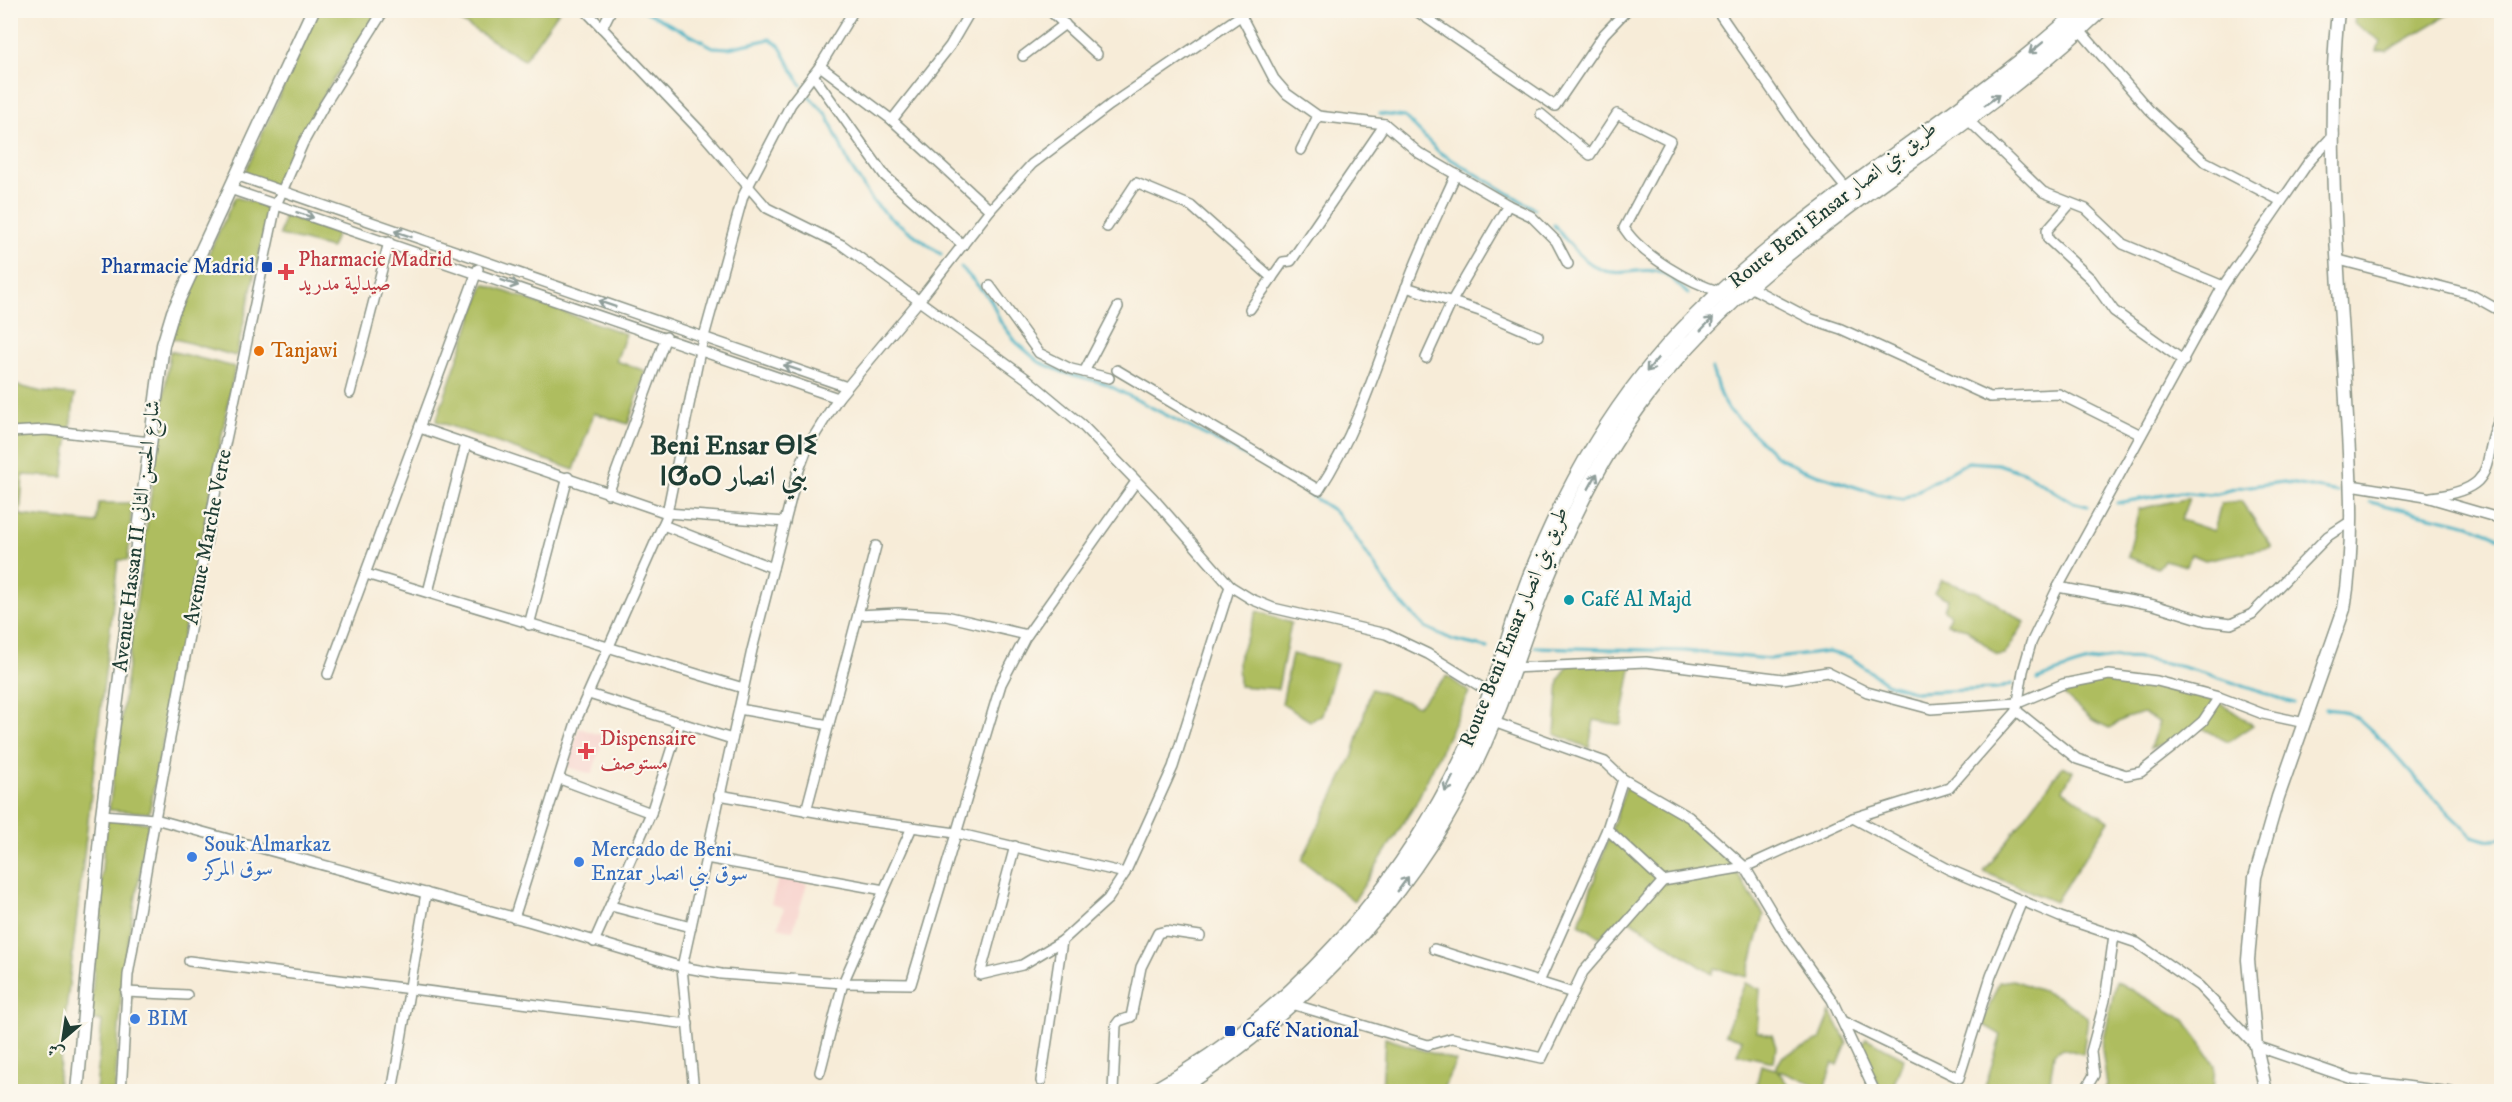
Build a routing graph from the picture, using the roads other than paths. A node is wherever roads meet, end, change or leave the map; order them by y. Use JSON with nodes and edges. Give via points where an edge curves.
{"nodes":[{"id":1,"x":313,"y":10,"type":"edge"},
{"id":2,"x":384,"y":10,"type":"edge"},
{"id":3,"x":585,"y":10,"type":"edge"},
{"id":4,"x":611,"y":10,"type":"edge"},
{"id":5,"x":854,"y":10,"type":"edge"},
{"id":6,"x":970,"y":10,"type":"edge"},
{"id":7,"x":1049,"y":10,"type":"edge"},
{"id":8,"x":1415,"y":10,"type":"edge"},
{"id":9,"x":1627,"y":10,"type":"edge"},
{"id":10,"x":1717,"y":10,"type":"edge"},
{"id":11,"x":2100,"y":10,"type":"edge"},
{"id":12,"x":2338,"y":10,"type":"edge"},
{"id":13,"x":1243,"y":12,"type":"edge"},
{"id":14,"x":2077,"y":20,"type":"edge"},
{"id":15,"x":1065,"y":24,"type":"junction"},
{"id":16,"x":602,"y":28,"type":"junction"},
{"id":17,"x":1097,"y":54,"type":"dead end"},
{"id":18,"x":1023,"y":56,"type":"dead end"},
{"id":19,"x":820,"y":66,"type":"junction"},
{"id":20,"x":811,"y":78,"type":"junction"},
{"id":21,"x":1541,"y":114,"type":"dead end"},
{"id":22,"x":1962,"y":114,"type":"junction"},
{"id":23,"x":1318,"y":116,"type":"junction"},
{"id":24,"x":892,"y":120,"type":"junction"},
{"id":25,"x":1385,"y":124,"type":"junction"},
{"id":26,"x":2334,"y":134,"type":"junction"},
{"id":27,"x":1301,"y":150,"type":"dead end"},
{"id":28,"x":1456,"y":174,"type":"junction"},
{"id":29,"x":236,"y":175,"type":"junction"},
{"id":30,"x":748,"y":186,"type":"junction"},
{"id":31,"x":230,"y":189,"type":"junction"},
{"id":32,"x":281,"y":191,"type":"junction"},
{"id":33,"x":1853,"y":196,"type":"junction"},
{"id":34,"x":2281,"y":201,"type":"junction"},
{"id":35,"x":2070,"y":204,"type":"junction"},
{"id":36,"x":276,"y":205,"type":"junction"},
{"id":37,"x":1508,"y":205,"type":"junction"},
{"id":38,"x":990,"y":210,"type":"junction"},
{"id":39,"x":1107,"y":227,"type":"dead end"},
{"id":40,"x":389,"y":242,"type":"junction"},
{"id":41,"x":963,"y":245,"type":"junction"},
{"id":42,"x":2339,"y":260,"type":"junction"},
{"id":43,"x":480,"y":261,"type":"junction"},
{"id":44,"x":1568,"y":264,"type":"dead end"},
{"id":45,"x":476,"y":272,"type":"junction"},
{"id":46,"x":1272,"y":278,"type":"junction"},
{"id":47,"x":1742,"y":281,"type":"junction"},
{"id":48,"x":990,"y":286,"type":"dead end"},
{"id":49,"x":2223,"y":286,"type":"junction"},
{"id":50,"x":1406,"y":287,"type":"junction"},
{"id":51,"x":1720,"y":292,"type":"junction"},
{"id":52,"x":918,"y":302,"type":"junction"},
{"id":53,"x":1453,"y":302,"type":"junction"},
{"id":54,"x":1118,"y":307,"type":"dead end"},
{"id":55,"x":1250,"y":309,"type":"dead end"},
{"id":56,"x":2502,"y":312,"type":"edge"},
{"id":57,"x":1538,"y":336,"type":"dead end"},
{"id":58,"x":666,"y":337,"type":"junction"},
{"id":59,"x":704,"y":338,"type":"junction"},
{"id":60,"x":700,"y":351,"type":"junction"},
{"id":61,"x":1426,"y":358,"type":"dead end"},
{"id":62,"x":2184,"y":361,"type":"junction"},
{"id":63,"x":1117,"y":370,"type":"dead end"},
{"id":64,"x":1084,"y":372,"type":"junction"},
{"id":65,"x":1109,"y":378,"type":"dead end"},
{"id":66,"x":847,"y":387,"type":"junction"},
{"id":67,"x":350,"y":393,"type":"dead end"},
{"id":68,"x":838,"y":398,"type":"junction"},
{"id":69,"x":2502,"y":413,"type":"edge"},
{"id":70,"x":420,"y":428,"type":"junction"},
{"id":71,"x":10,"y":432,"type":"edge"},
{"id":72,"x":2141,"y":435,"type":"junction"},
{"id":73,"x":150,"y":442,"type":"junction"},
{"id":74,"x":1596,"y":443,"type":"junction"},
{"id":75,"x":466,"y":444,"type":"junction"},
{"id":76,"x":1609,"y":451,"type":"junction"},
{"id":77,"x":568,"y":477,"type":"junction"},
{"id":78,"x":1135,"y":483,"type":"junction"},
{"id":79,"x":2351,"y":485,"type":"junction"},
{"id":80,"x":608,"y":494,"type":"junction"},
{"id":81,"x":2426,"y":497,"type":"junction"},
{"id":82,"x":667,"y":513,"type":"junction"},
{"id":83,"x":2502,"y":519,"type":"edge"},
{"id":84,"x":2351,"y":521,"type":"junction"},
{"id":85,"x":785,"y":522,"type":"junction"},
{"id":86,"x":663,"y":525,"type":"junction"},
{"id":87,"x":876,"y":546,"type":"dead end"},
{"id":88,"x":773,"y":568,"type":"junction"},
{"id":89,"x":366,"y":574,"type":"junction"},
{"id":90,"x":1230,"y":586,"type":"junction"},
{"id":91,"x":2058,"y":588,"type":"junction"},
{"id":92,"x":428,"y":592,"type":"junction"},
{"id":93,"x":858,"y":615,"type":"junction"},
{"id":94,"x":529,"y":625,"type":"junction"},
{"id":95,"x":1027,"y":635,"type":"junction"},
{"id":96,"x":610,"y":649,"type":"junction"},
{"id":97,"x":1514,"y":668,"type":"junction"},
{"id":98,"x":328,"y":674,"type":"dead end"},
{"id":99,"x":743,"y":688,"type":"junction"},
{"id":100,"x":589,"y":694,"type":"junction"},
{"id":101,"x":1496,"y":697,"type":"junction"},
{"id":102,"x":2219,"y":697,"type":"junction"},
{"id":103,"x":2017,"y":707,"type":"junction"},
{"id":104,"x":739,"y":709,"type":"junction"},
{"id":105,"x":1486,"y":720,"type":"junction"},
{"id":106,"x":680,"y":722,"type":"junction"},
{"id":107,"x":2305,"y":723,"type":"junction"},
{"id":108,"x":829,"y":724,"type":"junction"},
{"id":109,"x":732,"y":739,"type":"junction"},
{"id":110,"x":1623,"y":778,"type":"junction"},
{"id":111,"x":560,"y":779,"type":"junction"},
{"id":112,"x":719,"y":795,"type":"junction"},
{"id":113,"x":806,"y":811,"type":"junction"},
{"id":114,"x":651,"y":813,"type":"junction"},
{"id":115,"x":102,"y":815,"type":"junction"},
{"id":116,"x":1853,"y":818,"type":"junction"},
{"id":117,"x":155,"y":819,"type":"junction"},
{"id":118,"x":912,"y":826,"type":"junction"},
{"id":119,"x":1607,"y":829,"type":"junction"},
{"id":120,"x":956,"y":833,"type":"junction"},
{"id":121,"x":1015,"y":846,"type":"junction"},
{"id":122,"x":706,"y":858,"type":"junction"},
{"id":123,"x":1745,"y":867,"type":"junction"},
{"id":124,"x":1125,"y":873,"type":"junction"},
{"id":125,"x":1663,"y":881,"type":"junction"},
{"id":126,"x":884,"y":890,"type":"junction"},
{"id":127,"x":426,"y":893,"type":"junction"},
{"id":128,"x":2022,"y":901,"type":"junction"},
{"id":129,"x":611,"y":906,"type":"junction"},
{"id":130,"x":514,"y":918,"type":"junction"},
{"id":131,"x":691,"y":927,"type":"junction"},
{"id":132,"x":2114,"y":935,"type":"junction"},
{"id":133,"x":1200,"y":936,"type":"dead end"},
{"id":134,"x":1062,"y":941,"type":"junction"},
{"id":135,"x":594,"y":942,"type":"junction"},
{"id":136,"x":1434,"y":949,"type":"dead end"},
{"id":137,"x":189,"y":961,"type":"dead end"},
{"id":138,"x":682,"y":967,"type":"junction"},
{"id":139,"x":1539,"y":982,"type":"junction"},
{"id":140,"x":843,"y":983,"type":"junction"},
{"id":141,"x":410,"y":989,"type":"junction"},
{"id":142,"x":126,"y":992,"type":"junction"},
{"id":143,"x":1573,"y":993,"type":"junction"},
{"id":144,"x":187,"y":995,"type":"dead end"},
{"id":145,"x":1293,"y":1004,"type":"junction"},
{"id":146,"x":1842,"y":1021,"type":"junction"},
{"id":147,"x":688,"y":1024,"type":"junction"},
{"id":148,"x":2256,"y":1046,"type":"junction"},
{"id":149,"x":820,"y":1072,"type":"dead end"},
{"id":150,"x":1041,"y":1081,"type":"dead end"},
{"id":151,"x":77,"y":1092,"type":"edge"},
{"id":152,"x":121,"y":1092,"type":"edge"},
{"id":153,"x":392,"y":1092,"type":"edge"},
{"id":154,"x":694,"y":1092,"type":"edge"},
{"id":155,"x":1113,"y":1092,"type":"edge"},
{"id":156,"x":1153,"y":1092,"type":"edge"},
{"id":157,"x":1174,"y":1092,"type":"edge"},
{"id":158,"x":1875,"y":1092,"type":"edge"},
{"id":159,"x":2084,"y":1092,"type":"edge"},
{"id":160,"x":2266,"y":1092,"type":"edge"},
{"id":161,"x":2451,"y":1092,"type":"edge"}],
"edges":[{"from":1,"to":29,"type":"street","name":"Avenue Hassan II شارع الحسن الثاني"},
{"from":2,"to":32,"type":"street","name":"Avenue Marche Verte","via":[[326,101]]},
{"from":3,"to":16,"type":"street"},
{"from":4,"to":16,"type":"street"},
{"from":5,"to":19,"type":"street"},
{"from":6,"to":24,"type":"street","via":[[950,46]]},
{"from":7,"to":15,"type":"street"},
{"from":8,"to":9,"type":"street","via":[[1555,106],[1604,34]]},
{"from":10,"to":33,"type":"street","via":[[1804,137]]},
{"from":11,"to":14,"type":"highway","name":"Route Beni Ensar طريق بني انصار"},
{"from":12,"to":26,"type":"street"},
{"from":13,"to":23,"type":"street","via":[[1274,79],[1287,94]]},
{"from":13,"to":38,"type":"street","via":[[1032,164]]},
{"from":14,"to":22,"type":"highway","name":"Route Beni Ensar طريق بني انصار"},
{"from":14,"to":34,"type":"street","via":[[2149,110],[2204,161]]},
{"from":15,"to":17,"type":"street"},
{"from":15,"to":18,"type":"street"},
{"from":16,"to":30,"type":"street"},
{"from":19,"to":20,"type":"street"},
{"from":19,"to":24,"type":"street"},
{"from":20,"to":30,"type":"street","via":[[799,91]]},
{"from":20,"to":41,"type":"street","via":[[885,176]]},
{"from":21,"to":51,"type":"street","via":[[1590,155],[1617,114],[1670,141],[1624,228],[1633,242],[1679,273]]},
{"from":22,"to":33,"type":"highway","name":"Route Beni Ensar طريق بني انصار"},
{"from":22,"to":35,"type":"street","via":[[2037,187]]},
{"from":23,"to":25,"type":"street"},
{"from":23,"to":27,"type":"street"},
{"from":24,"to":38,"type":"street"},
{"from":25,"to":28,"type":"street","via":[[1419,153]]},
{"from":25,"to":46,"type":"street","via":[[1291,261],[1282,262]]},
{"from":26,"to":34,"type":"street"},
{"from":26,"to":42,"type":"street"},
{"from":28,"to":37,"type":"street"},
{"from":28,"to":50,"type":"street"},
{"from":29,"to":31,"type":"street","name":"Avenue Hassan II شارع الحسن الثاني"},
{"from":29,"to":32,"type":"street"},
{"from":30,"to":52,"type":"street","via":[[767,208],[842,245]]},
{"from":30,"to":59,"type":"street"},
{"from":31,"to":36,"type":"street"},
{"from":31,"to":73,"type":"street","name":"Avenue Hassan II شارع الحسن الثاني","via":[[173,312],[160,358]]},
{"from":32,"to":36,"type":"street","name":"Avenue Marche Verte"},
{"from":43,"to":32,"type":"street","one_way":true},
{"from":33,"to":47,"type":"highway","name":"Route Beni Ensar طريق بني انصار"},
{"from":34,"to":49,"type":"street"},
{"from":35,"to":49,"type":"street","via":[[2093,214],[2123,244]]},
{"from":35,"to":62,"type":"street","via":[[2047,230],[2048,238],[2091,279],[2114,311]]},
{"from":36,"to":40,"type":"street","one_way":true},
{"from":36,"to":117,"type":"street","name":"Avenue Marche Verte","via":[[220,468]]},
{"from":37,"to":44,"type":"street","via":[[1532,216],[1556,241]]},
{"from":37,"to":53,"type":"street"},
{"from":38,"to":41,"type":"street"},
{"from":39,"to":46,"type":"street","via":[[1136,183],[1191,206]]},
{"from":40,"to":45,"type":"street"},
{"from":40,"to":67,"type":"street"},
{"from":41,"to":52,"type":"street"},
{"from":42,"to":56,"type":"street","via":[[2470,294]]},
{"from":42,"to":79,"type":"street"},
{"from":43,"to":45,"type":"street"},
{"from":59,"to":43,"type":"street","one_way":true},
{"from":45,"to":58,"type":"street","one_way":true},
{"from":45,"to":70,"type":"street"},
{"from":46,"to":55,"type":"street"},
{"from":47,"to":51,"type":"highway","name":"Route Beni Ensar طريق بني انصار"},
{"from":47,"to":72,"type":"street","via":[[1811,319],[1990,397],[2059,394]]},
{"from":76,"to":47,"type":"highway","name":"Route Beni Ensar طريق بني انصار","one_way":true,"via":[[1668,368]]},
{"from":48,"to":64,"type":"street","via":[[1039,353]]},
{"from":49,"to":62,"type":"street"},
{"from":50,"to":53,"type":"street"},
{"from":50,"to":63,"type":"street","via":[[1389,340],[1336,464],[1319,490]]},
{"from":51,"to":74,"type":"highway","name":"Route Beni Ensar طريق بني انصار","one_way":true,"via":[[1654,363]]},
{"from":52,"to":66,"type":"street"},
{"from":52,"to":78,"type":"street","via":[[1028,379],[1081,424]]},
{"from":53,"to":57,"type":"street"},
{"from":53,"to":61,"type":"street"},
{"from":54,"to":64,"type":"street"},
{"from":58,"to":60,"type":"street"},
{"from":58,"to":80,"type":"street"},
{"from":59,"to":60,"type":"street"},
{"from":66,"to":59,"type":"street","one_way":true},
{"from":60,"to":68,"type":"street"},
{"from":60,"to":82,"type":"street"},
{"from":62,"to":72,"type":"street"},
{"from":64,"to":65,"type":"street"},
{"from":66,"to":68,"type":"street"},
{"from":68,"to":85,"type":"street","via":[[808,446]]},
{"from":69,"to":81,"type":"street","via":[[2482,477],[2451,494]]},
{"from":70,"to":75,"type":"street"},
{"from":70,"to":89,"type":"street"},
{"from":71,"to":73,"type":"street","via":[[46,430]]},
{"from":72,"to":91,"type":"street"},
{"from":73,"to":115,"type":"street","name":"Avenue Hassan II شارع الحسن الثاني"},
{"from":74,"to":76,"type":"highway"},
{"from":74,"to":101,"type":"highway","name":"Route Beni Ensar طريق بني انصار","via":[[1565,498],[1537,561]]},
{"from":75,"to":77,"type":"street"},
{"from":75,"to":92,"type":"street"},
{"from":97,"to":76,"type":"highway","name":"Route Beni Ensar طريق بني انصار","one_way":true,"via":[[1557,553]]},
{"from":77,"to":80,"type":"street"},
{"from":77,"to":94,"type":"street"},
{"from":78,"to":90,"type":"street","via":[[1153,498]]},
{"from":78,"to":95,"type":"street"},
{"from":79,"to":81,"type":"street"},
{"from":79,"to":84,"type":"street"},
{"from":80,"to":82,"type":"street"},
{"from":81,"to":83,"type":"street"},
{"from":82,"to":85,"type":"street"},
{"from":82,"to":86,"type":"street"},
{"from":84,"to":91,"type":"street","via":[[2328,536],[2252,614],[2231,624]]},
{"from":84,"to":107,"type":"street","via":[[2344,609]]},
{"from":85,"to":88,"type":"street"},
{"from":86,"to":88,"type":"street"},
{"from":86,"to":96,"type":"street"},
{"from":87,"to":93,"type":"street"},
{"from":88,"to":99,"type":"street"},
{"from":89,"to":92,"type":"street"},
{"from":89,"to":98,"type":"street"},
{"from":90,"to":101,"type":"street","via":[[1273,608],[1386,634],[1428,654]]},
{"from":90,"to":124,"type":"street","via":[[1173,767]]},
{"from":91,"to":103,"type":"street","via":[[2031,643]]},
{"from":92,"to":94,"type":"street"},
{"from":93,"to":95,"type":"street","via":[[946,616]]},
{"from":93,"to":108,"type":"street"},
{"from":94,"to":96,"type":"street"},
{"from":95,"to":120,"type":"street","via":[[1001,684]]},
{"from":96,"to":99,"type":"street"},
{"from":96,"to":100,"type":"street"},
{"from":97,"to":101,"type":"highway","name":"Route Beni Ensar طريق بني انصار"},
{"from":97,"to":103,"type":"street","via":[[1646,662],[1783,679],[1827,672],[1867,692],[1931,708]]},
{"from":99,"to":104,"type":"street"},
{"from":100,"to":106,"type":"street"},
{"from":100,"to":111,"type":"street","via":[[578,716]]},
{"from":101,"to":105,"type":"highway","name":"Route Beni Ensar طريق بني انصار"},
{"from":102,"to":103,"type":"street","via":[[2157,681],[2109,675],[2063,684]]},
{"from":102,"to":103,"type":"street","via":[[2203,721],[2174,746],[2141,772],[2126,775],[2077,759]]},
{"from":102,"to":107,"type":"street","via":[[2263,714]]},
{"from":103,"to":116,"type":"street","via":[[1949,788]]},
{"from":104,"to":108,"type":"street"},
{"from":104,"to":109,"type":"street"},
{"from":105,"to":110,"type":"street","via":[[1605,762]]},
{"from":145,"to":105,"type":"highway","name":"Route Beni Ensar طريق بني انصار","one_way":true,"via":[[1355,943],[1416,866],[1466,781]]},
{"from":105,"to":156,"type":"highway","name":"Route Beni Ensar طريق بني انصار","one_way":true,"via":[[1395,874],[1330,953],[1266,1012],[1197,1065]]},
{"from":106,"to":109,"type":"street"},
{"from":106,"to":114,"type":"street"},
{"from":107,"to":148,"type":"street","via":[[2255,877],[2248,960]]},
{"from":108,"to":113,"type":"street"},
{"from":109,"to":112,"type":"street"},
{"from":110,"to":119,"type":"street"},
{"from":110,"to":123,"type":"street","via":[[1689,817]]},
{"from":111,"to":114,"type":"street"},
{"from":111,"to":130,"type":"street"},
{"from":112,"to":113,"type":"street"},
{"from":112,"to":122,"type":"street"},
{"from":113,"to":118,"type":"street"},
{"from":114,"to":129,"type":"street","via":[[624,864]]},
{"from":115,"to":117,"type":"street"},
{"from":115,"to":151,"type":"street","name":"Avenue Hassan II شارع الحسن الثاني"},
{"from":116,"to":123,"type":"street"},
{"from":116,"to":128,"type":"street","via":[[1948,869]]},
{"from":117,"to":127,"type":"street"},
{"from":117,"to":142,"type":"street","name":"Avenue Marche Verte"},
{"from":118,"to":120,"type":"street"},
{"from":118,"to":126,"type":"street"},
{"from":119,"to":125,"type":"street"},
{"from":119,"to":139,"type":"street"},
{"from":120,"to":121,"type":"street"},
{"from":120,"to":140,"type":"street","via":[[911,984]]},
{"from":121,"to":124,"type":"street"},
{"from":121,"to":134,"type":"street","via":[[980,975],[1022,964]]},
{"from":122,"to":126,"type":"street"},
{"from":122,"to":131,"type":"street"},
{"from":123,"to":125,"type":"street"},
{"from":123,"to":146,"type":"street"},
{"from":124,"to":134,"type":"street","via":[[1108,898]]},
{"from":125,"to":143,"type":"street","via":[[1582,972]]},
{"from":126,"to":140,"type":"street"},
{"from":127,"to":130,"type":"street"},
{"from":127,"to":141,"type":"street"},
{"from":128,"to":132,"type":"street"},
{"from":128,"to":146,"type":"street","via":[[1991,976],[1959,1078]]},
{"from":129,"to":131,"type":"street"},
{"from":129,"to":135,"type":"street"},
{"from":130,"to":135,"type":"street"},
{"from":131,"to":138,"type":"street"},
{"from":132,"to":148,"type":"street","via":[[2137,943],[2199,986]]},
{"from":132,"to":159,"type":"street","via":[[2105,1000],[2091,1052],[2094,1075]]},
{"from":133,"to":155,"type":"street","via":[[1158,933],[1141,967],[1131,1017],[1116,1024]]},
{"from":134,"to":150,"type":"street"},
{"from":135,"to":138,"type":"street"},
{"from":136,"to":139,"type":"street"},
{"from":137,"to":141,"type":"street"},
{"from":138,"to":140,"type":"street","via":[[721,974]]},
{"from":138,"to":147,"type":"street"},
{"from":139,"to":143,"type":"street"},
{"from":140,"to":149,"type":"street"},
{"from":141,"to":147,"type":"street"},
{"from":141,"to":153,"type":"street"},
{"from":142,"to":144,"type":"street"},
{"from":142,"to":152,"type":"street","name":"Avenue Marche Verte"},
{"from":143,"to":145,"type":"street","via":[[1542,1058],[1452,1038],[1428,1045]]},
{"from":145,"to":157,"type":"highway","name":"Route Beni Ensar طريق بني انصار"},
{"from":146,"to":158,"type":"street"},
{"from":147,"to":154,"type":"street"},
{"from":148,"to":160,"type":"street"},
{"from":148,"to":161,"type":"street","via":[[2352,1079]]}]}
